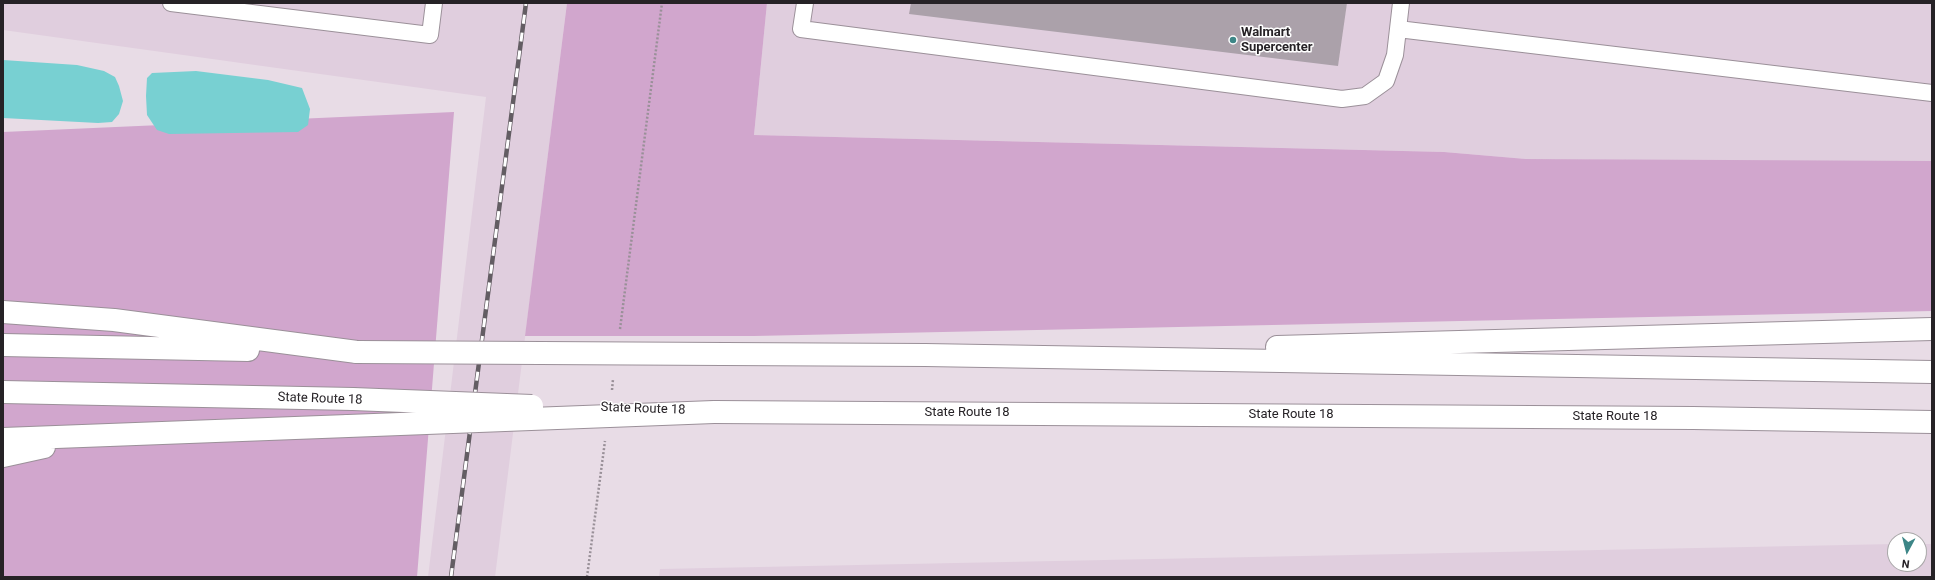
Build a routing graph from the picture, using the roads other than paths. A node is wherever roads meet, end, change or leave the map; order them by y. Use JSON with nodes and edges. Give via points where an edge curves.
{"nodes":[{"id":1,"x":171,"y":3,"type":"edge"},
{"id":2,"x":434,"y":3,"type":"edge"},
{"id":3,"x":804,"y":3,"type":"edge"},
{"id":4,"x":1401,"y":3,"type":"edge"},
{"id":5,"x":1398,"y":28,"type":"junction"},
{"id":6,"x":1932,"y":93,"type":"edge"},
{"id":7,"x":3,"y":312,"type":"edge"},
{"id":8,"x":1932,"y":329,"type":"edge"},
{"id":9,"x":3,"y":345,"type":"edge"},
{"id":10,"x":357,"y":352,"type":"junction"},
{"id":11,"x":925,"y":355,"type":"junction"},
{"id":12,"x":1932,"y":372,"type":"edge"},
{"id":13,"x":3,"y":392,"type":"edge"},
{"id":14,"x":714,"y":412,"type":"junction"},
{"id":15,"x":1693,"y":418,"type":"junction"},
{"id":16,"x":1932,"y":422,"type":"edge"},
{"id":17,"x":96,"y":434,"type":"junction"},
{"id":18,"x":1932,"y":436,"type":"edge"},
{"id":19,"x":3,"y":438,"type":"edge"},
{"id":20,"x":3,"y":456,"type":"edge"}],
"edges":[{"from":1,"to":2,"type":"lane","via":[[430,35]]},
{"from":3,"to":5,"type":"lane","via":[[801,29],[1342,99],[1364,96],[1386,81],[1395,55]]},
{"from":4,"to":5,"type":"lane"},
{"from":5,"to":6,"type":"lane"},
{"from":7,"to":10,"type":"highway","via":[[114,320]]},
{"from":8,"to":11,"type":"highway"},
{"from":9,"to":10,"type":"highway"},
{"from":10,"to":11,"type":"highway","bridge":true},
{"from":11,"to":12,"type":"highway"},
{"from":13,"to":14,"type":"highway","name":"State Route 18","bridge":true,"via":[[353,399]]},
{"from":14,"to":15,"type":"highway","name":"State Route 18"},
{"from":14,"to":17,"type":"highway","bridge":true},
{"from":15,"to":16,"type":"highway","name":"State Route 18"},
{"from":15,"to":18,"type":"highway"},
{"from":17,"to":19,"type":"highway"},
{"from":17,"to":20,"type":"highway"}]}
